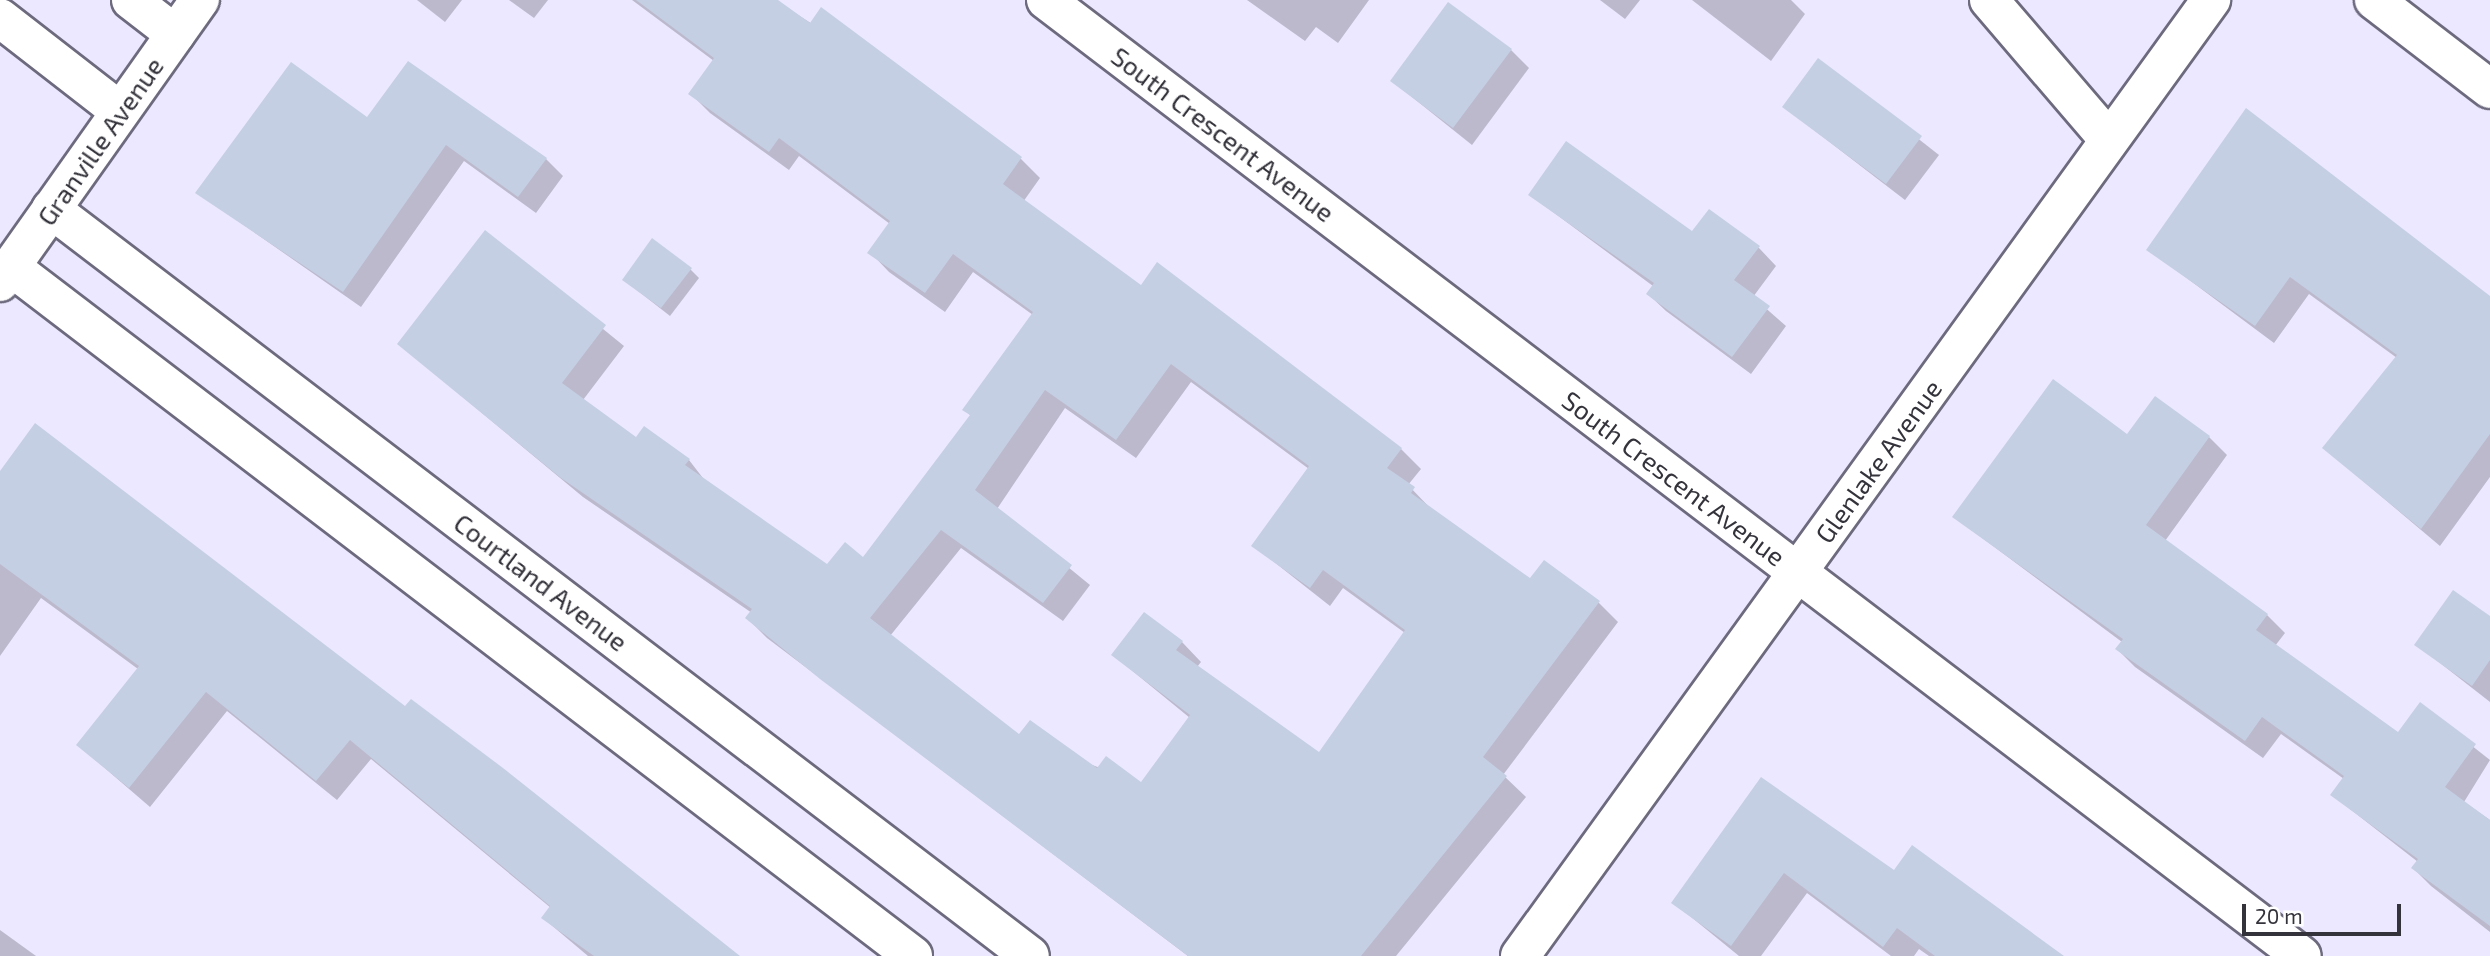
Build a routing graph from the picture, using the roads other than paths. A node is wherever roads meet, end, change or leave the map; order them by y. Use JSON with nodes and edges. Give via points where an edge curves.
{"nodes":[{"id":1,"x":131,"y":0,"type":"edge"},
{"id":2,"x":200,"y":0,"type":"edge"},
{"id":3,"x":1046,"y":0,"type":"edge"},
{"id":4,"x":1989,"y":0,"type":"edge"},
{"id":5,"x":2210,"y":0,"type":"edge"},
{"id":6,"x":2374,"y":0,"type":"edge"},
{"id":7,"x":0,"y":18,"type":"edge"},
{"id":8,"x":175,"y":34,"type":"junction"},
{"id":9,"x":2490,"y":89,"type":"edge"},
{"id":10,"x":120,"y":111,"type":"junction"},
{"id":11,"x":2109,"y":140,"type":"junction"},
{"id":12,"x":51,"y":209,"type":"junction"},
{"id":13,"x":5,"y":274,"type":"edge"},
{"id":14,"x":1798,"y":572,"type":"junction"},
{"id":15,"x":913,"y":956,"type":"edge"},
{"id":16,"x":1030,"y":956,"type":"edge"},
{"id":17,"x":1520,"y":956,"type":"edge"},
{"id":18,"x":2302,"y":956,"type":"edge"}],
"edges":[{"from":1,"to":8,"type":"street"},
{"from":2,"to":8,"type":"street","name":"Granville Avenue"},
{"from":3,"to":14,"type":"street","name":"South Crescent Avenue"},
{"from":4,"to":11,"type":"street"},
{"from":5,"to":11,"type":"street","name":"Glenlake Avenue"},
{"from":6,"to":9,"type":"street"},
{"from":7,"to":10,"type":"street"},
{"from":8,"to":10,"type":"street","name":"Granville Avenue"},
{"from":10,"to":12,"type":"street","name":"Granville Avenue"},
{"from":11,"to":14,"type":"street","name":"Glenlake Avenue"},
{"from":12,"to":13,"type":"street","name":"Granville Avenue"},
{"from":12,"to":16,"type":"street","name":"Courtland Avenue"},
{"from":13,"to":15,"type":"street"},
{"from":14,"to":17,"type":"street","name":"Glenlake Avenue"},
{"from":14,"to":18,"type":"street","name":"South Crescent Avenue"}]}
